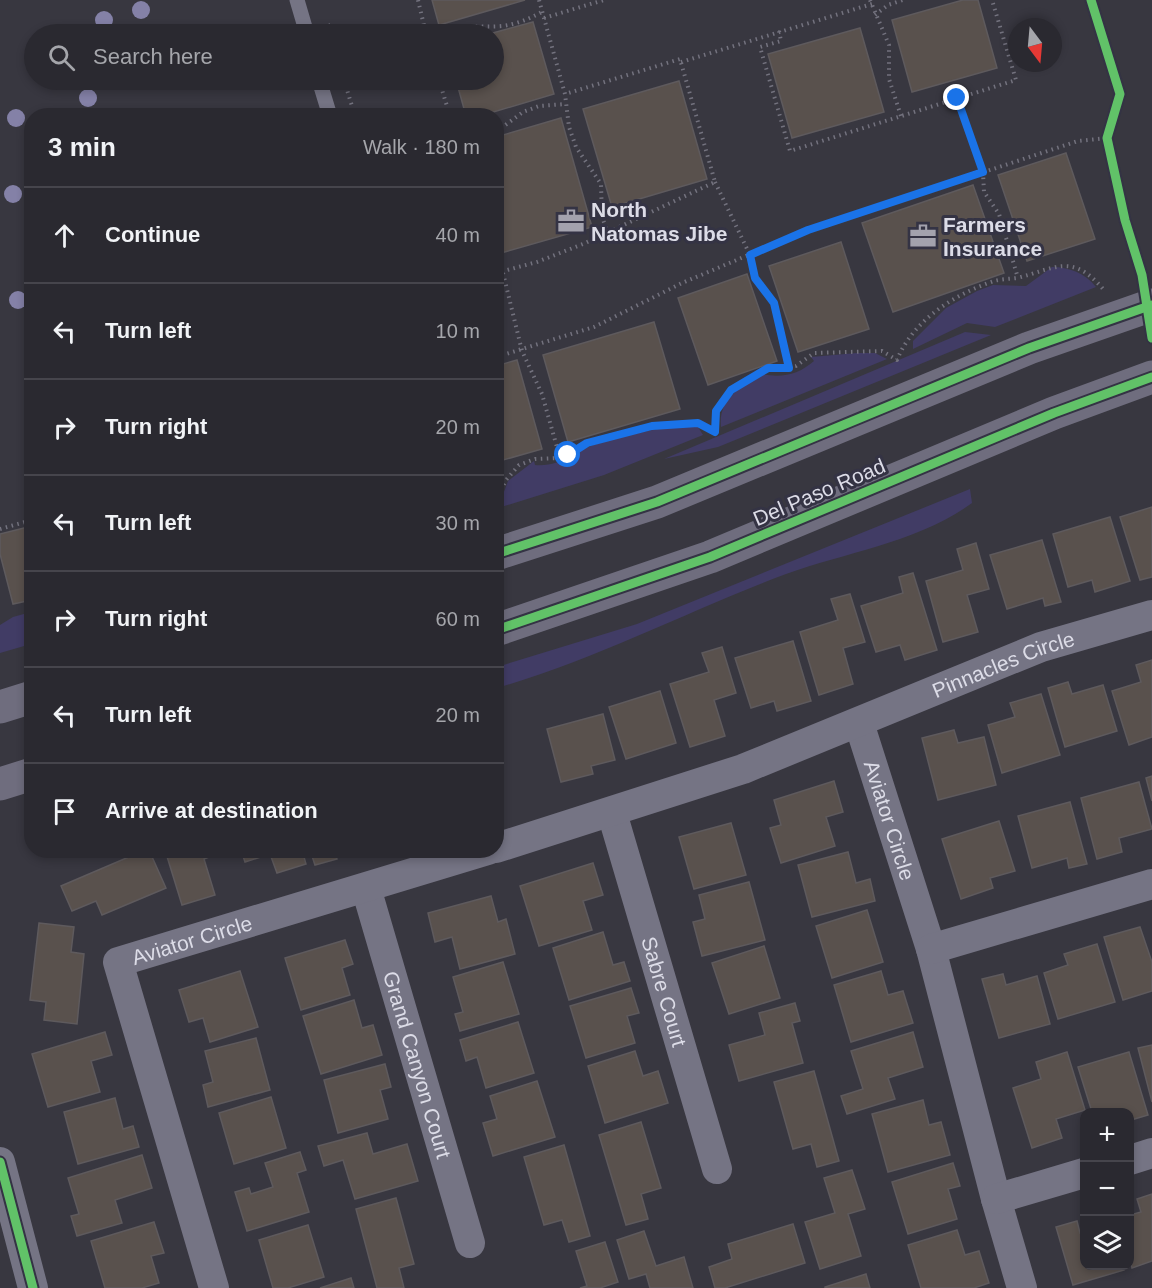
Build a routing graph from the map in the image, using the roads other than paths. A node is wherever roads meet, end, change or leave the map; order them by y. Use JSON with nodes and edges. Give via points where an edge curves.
{"nodes":[{"id":1,"x":297,"y":0,"type":"edge"},
{"id":2,"x":304,"y":24,"type":"edge"},
{"id":3,"x":322,"y":90,"type":"edge"},
{"id":4,"x":328,"y":108,"type":"edge"},
{"id":5,"x":1152,"y":305,"type":"edge"},
{"id":6,"x":1152,"y":377,"type":"edge"},
{"id":7,"x":504,"y":551,"type":"edge"},
{"id":8,"x":1152,"y":615,"type":"edge"},
{"id":9,"x":504,"y":627,"type":"edge"},
{"id":10,"x":24,"y":700,"type":"edge"},
{"id":11,"x":0,"y":707,"type":"edge"},
{"id":12,"x":859,"y":723,"type":"junction"},
{"id":13,"x":24,"y":776,"type":"edge"},
{"id":14,"x":0,"y":784,"type":"edge"},
{"id":15,"x":612,"y":813,"type":"junction"},
{"id":16,"x":504,"y":846,"type":"edge"},
{"id":17,"x":462,"y":858,"type":"edge"},
{"id":18,"x":1152,"y":884,"type":"edge"},
{"id":19,"x":366,"y":888,"type":"junction"},
{"id":20,"x":931,"y":949,"type":"junction"},
{"id":21,"x":1152,"y":1153,"type":"edge"},
{"id":22,"x":1134,"y":1159,"type":"edge"},
{"id":23,"x":0,"y":1162,"type":"edge"},
{"id":24,"x":717,"y":1169,"type":"dead end"},
{"id":25,"x":1080,"y":1174,"type":"edge"},
{"id":26,"x":996,"y":1198,"type":"junction"},
{"id":27,"x":470,"y":1243,"type":"dead end"},
{"id":28,"x":33,"y":1288,"type":"edge"},
{"id":29,"x":214,"y":1288,"type":"edge"},
{"id":30,"x":1022,"y":1288,"type":"edge"}],
"edges":[{"from":1,"to":2,"type":"lane"},
{"from":3,"to":4,"type":"lane"},
{"from":5,"to":7,"type":"main road","via":[[1029,348],[657,502]]},
{"from":6,"to":9,"type":"main road","name":"Del Paso Road","via":[[1054,413],[710,557]]},
{"from":8,"to":12,"type":"street","name":"Pinnacles Circle","via":[[1041,648]]},
{"from":10,"to":11,"type":"main road"},
{"from":12,"to":15,"type":"street","via":[[742,769]]},
{"from":12,"to":20,"type":"street","name":"Aviator Circle"},
{"from":13,"to":14,"type":"main road"},
{"from":15,"to":16,"type":"street"},
{"from":15,"to":24,"type":"street","name":"Sabre Court"},
{"from":17,"to":19,"type":"street","name":"Aviator Circle"},
{"from":18,"to":20,"type":"street"},
{"from":19,"to":27,"type":"street","name":"Grand Canyon Court"},
{"from":19,"to":29,"type":"street","name":"Aviator Circle","via":[[118,962]]},
{"from":20,"to":26,"type":"street","name":"Aviator Circle"},
{"from":21,"to":22,"type":"street"},
{"from":23,"to":28,"type":"street"},
{"from":25,"to":26,"type":"street"},
{"from":26,"to":30,"type":"street","name":"Aviator Circle"}]}
